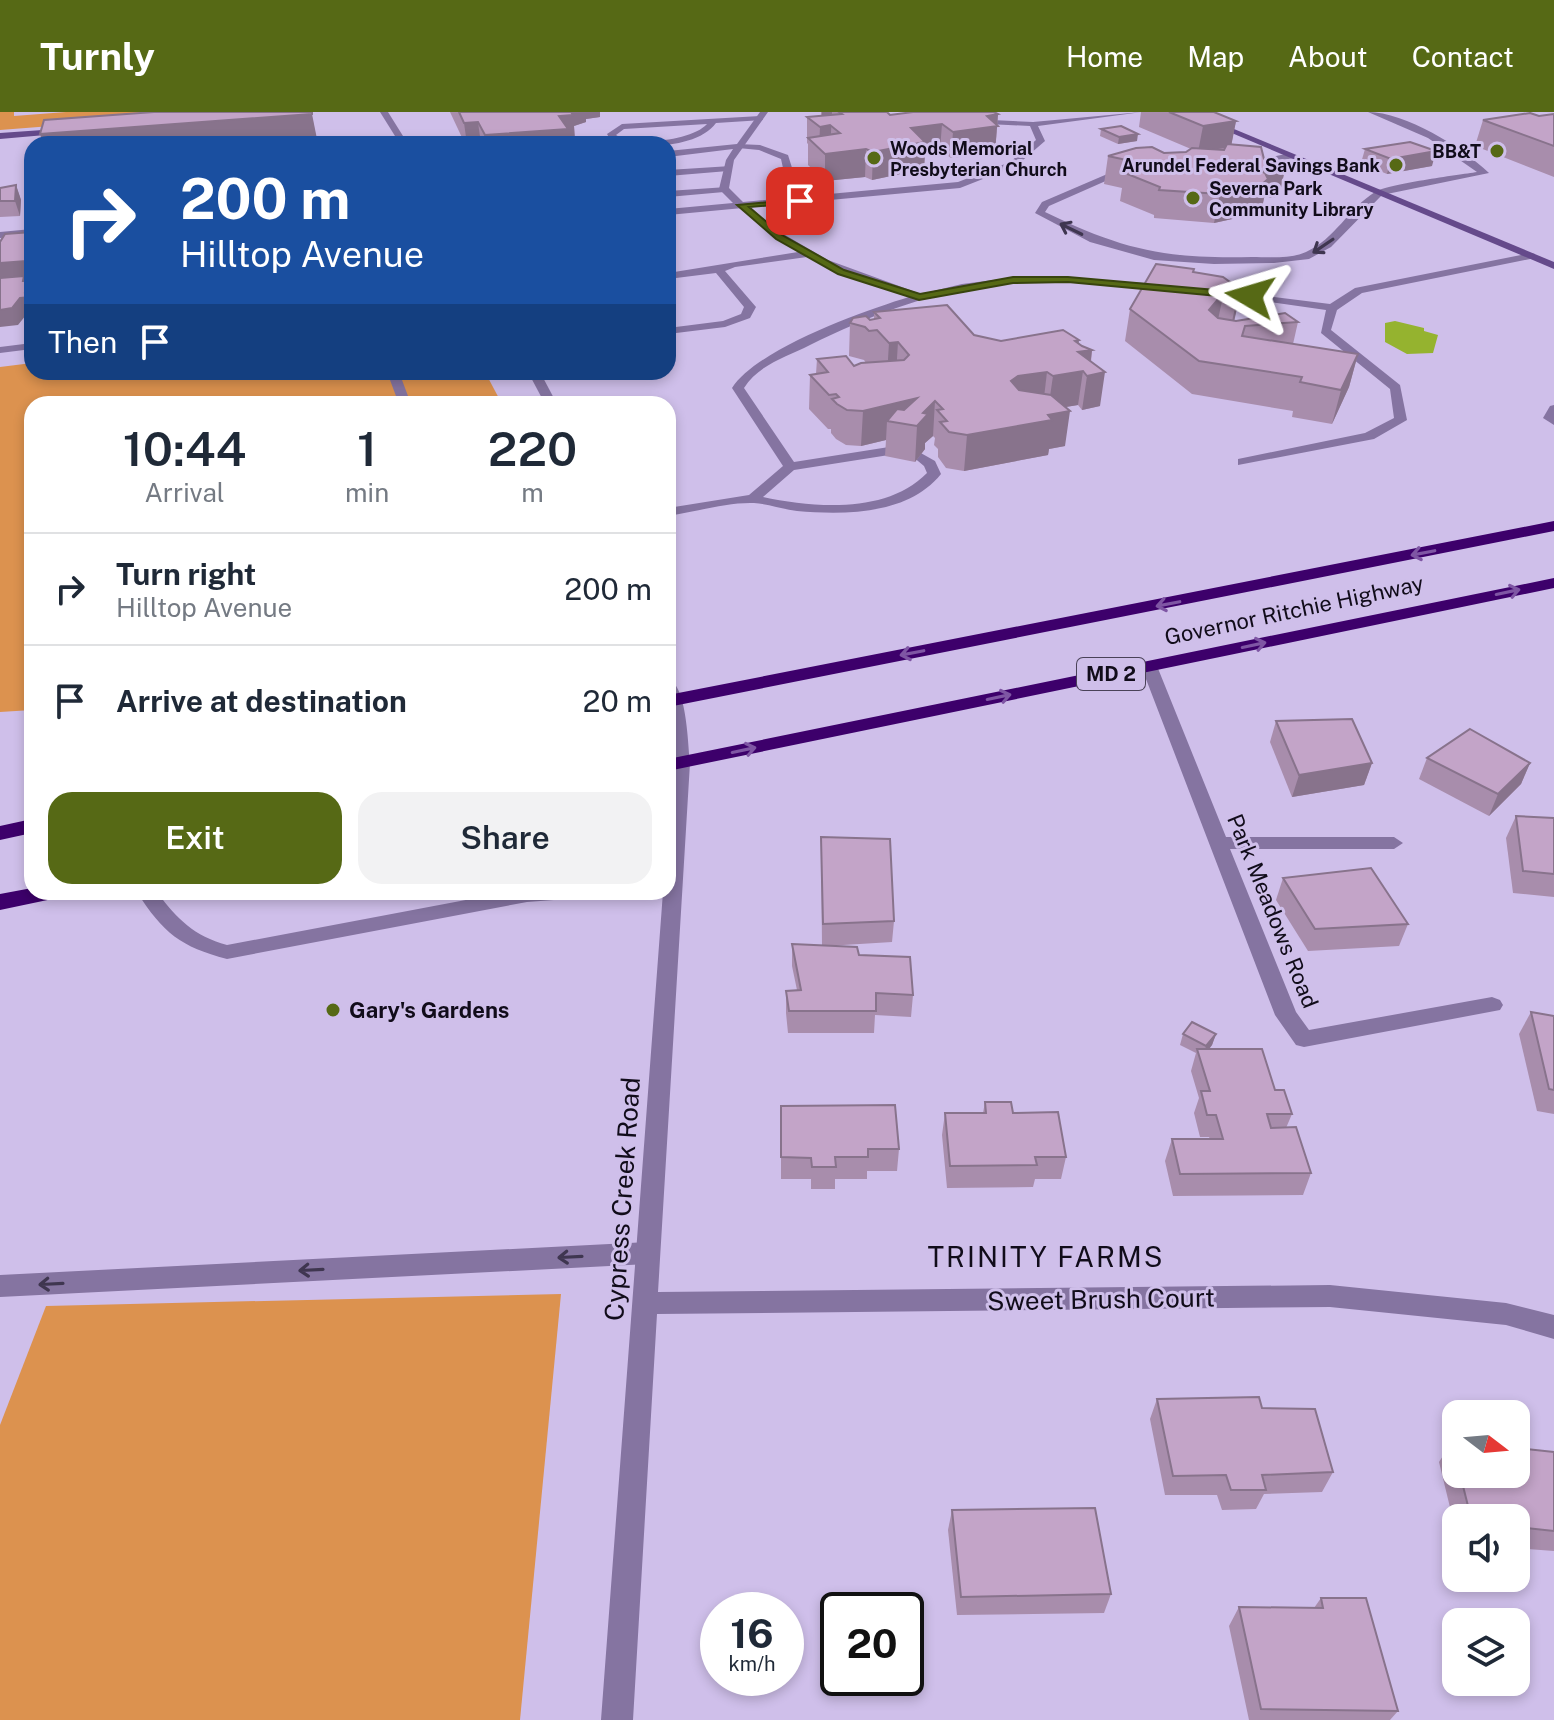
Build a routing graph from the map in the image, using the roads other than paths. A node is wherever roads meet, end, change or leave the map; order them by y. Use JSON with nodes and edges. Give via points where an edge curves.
{"nodes":[{"id":1,"x":384,"y":112,"type":"edge"},
{"id":2,"x":1138,"y":112,"type":"edge"},
{"id":3,"x":1186,"y":112,"type":"edge"},
{"id":4,"x":1372,"y":112,"type":"edge"},
{"id":5,"x":762,"y":115,"type":"edge"},
{"id":6,"x":714,"y":120,"type":"junction"},
{"id":7,"x":964,"y":121,"type":"edge"},
{"id":8,"x":1033,"y":124,"type":"junction"},
{"id":9,"x":79,"y":130,"type":"edge"},
{"id":10,"x":0,"y":136,"type":"edge"},
{"id":11,"x":399,"y":136,"type":"edge"},
{"id":12,"x":612,"y":136,"type":"edge"},
{"id":13,"x":676,"y":139,"type":"edge"},
{"id":14,"x":741,"y":146,"type":"junction"},
{"id":15,"x":676,"y":153,"type":"edge"},
{"id":16,"x":1291,"y":156,"type":"junction"},
{"id":17,"x":1234,"y":165,"type":"edge"},
{"id":18,"x":728,"y":168,"type":"junction"},
{"id":19,"x":1145,"y":171,"type":"edge"},
{"id":20,"x":676,"y":172,"type":"edge"},
{"id":21,"x":724,"y":189,"type":"junction"},
{"id":22,"x":676,"y":193,"type":"edge"},
{"id":23,"x":1379,"y":193,"type":"junction"},
{"id":24,"x":800,"y":201,"type":"junction"},
{"id":25,"x":741,"y":205,"type":"junction"},
{"id":26,"x":676,"y":211,"type":"edge"},
{"id":27,"x":24,"y":233,"type":"edge"},
{"id":28,"x":0,"y":235,"type":"edge"},
{"id":29,"x":807,"y":254,"type":"junction"},
{"id":30,"x":1531,"y":256,"type":"junction"},
{"id":31,"x":1554,"y":266,"type":"edge"},
{"id":32,"x":719,"y":270,"type":"junction"},
{"id":33,"x":676,"y":275,"type":"edge"},
{"id":34,"x":1178,"y":288,"type":"edge"},
{"id":35,"x":1193,"y":289,"type":"edge"},
{"id":36,"x":919,"y":297,"type":"junction"},
{"id":37,"x":1332,"y":308,"type":"junction"},
{"id":38,"x":676,"y":330,"type":"edge"},
{"id":39,"x":24,"y":347,"type":"edge"},
{"id":40,"x":0,"y":350,"type":"edge"},
{"id":41,"x":1554,"y":409,"type":"edge"},
{"id":42,"x":1554,"y":421,"type":"edge"},
{"id":43,"x":889,"y":451,"type":"edge"},
{"id":44,"x":919,"y":456,"type":"edge"},
{"id":45,"x":1243,"y":462,"type":"dead end"},
{"id":46,"x":790,"y":467,"type":"junction"},
{"id":47,"x":753,"y":499,"type":"junction"},
{"id":48,"x":676,"y":511,"type":"edge"},
{"id":49,"x":1554,"y":526,"type":"edge"},
{"id":50,"x":1554,"y":583,"type":"edge"},
{"id":51,"x":1149,"y":666,"type":"junction"},
{"id":52,"x":676,"y":694,"type":"edge"},
{"id":53,"x":676,"y":764,"type":"edge"},
{"id":54,"x":24,"y":828,"type":"edge"},
{"id":55,"x":0,"y":833,"type":"edge"},
{"id":56,"x":1218,"y":843,"type":"junction"},
{"id":57,"x":1394,"y":843,"type":"dead end"},
{"id":58,"x":24,"y":897,"type":"edge"},
{"id":59,"x":153,"y":900,"type":"edge"},
{"id":60,"x":501,"y":900,"type":"edge"},
{"id":61,"x":671,"y":900,"type":"edge"},
{"id":62,"x":0,"y":902,"type":"edge"},
{"id":63,"x":1492,"y":1005,"type":"dead end"},
{"id":64,"x":648,"y":1253,"type":"junction"},
{"id":65,"x":0,"y":1287,"type":"edge"},
{"id":66,"x":645,"y":1303,"type":"junction"},
{"id":67,"x":1554,"y":1327,"type":"edge"},
{"id":68,"x":617,"y":1720,"type":"edge"}],
"edges":[{"from":1,"to":11,"type":"street"},
{"from":2,"to":8,"type":"street"},
{"from":3,"to":16,"type":"street"},
{"from":4,"to":23,"type":"street","via":[[1452,145],[1484,173]]},
{"from":5,"to":6,"type":"street"},
{"from":5,"to":14,"type":"street"},
{"from":6,"to":12,"type":"street","via":[[622,127]]},
{"from":6,"to":13,"type":"street","via":[[700,134]]},
{"from":7,"to":8,"type":"street"},
{"from":8,"to":24,"type":"street","via":[[1041,141],[1013,164],[960,185]]},
{"from":9,"to":10,"type":"street"},
{"from":14,"to":15,"type":"street"},
{"from":14,"to":18,"type":"street"},
{"from":14,"to":24,"type":"street","via":[[785,157]]},
{"from":16,"to":17,"type":"street"},
{"from":16,"to":23,"type":"street"},
{"from":18,"to":20,"type":"street"},
{"from":18,"to":21,"type":"street"},
{"from":23,"to":19,"type":"street","one_way":true,"via":[[1327,245],[1305,257],[1274,260],[1154,257],[1094,240],[1040,213],[1045,204],[1115,174]]},
{"from":21,"to":22,"type":"street"},
{"from":21,"to":25,"type":"street"},
{"from":23,"to":30,"type":"street"},
{"from":24,"to":25,"type":"street"},
{"from":25,"to":26,"type":"street"},
{"from":25,"to":29,"type":"street"},
{"from":27,"to":28,"type":"street"},
{"from":29,"to":32,"type":"street"},
{"from":29,"to":36,"type":"street","via":[[841,272]]},
{"from":30,"to":31,"type":"street"},
{"from":30,"to":37,"type":"street","via":[[1359,290]]},
{"from":32,"to":33,"type":"street"},
{"from":32,"to":38,"type":"street","via":[[750,312],[725,324]]},
{"from":34,"to":36,"type":"street","via":[[1013,280]]},
{"from":35,"to":37,"type":"street"},
{"from":36,"to":46,"type":"street","via":[[829,331],[746,373],[738,388]]},
{"from":37,"to":45,"type":"street","via":[[1325,331],[1396,388],[1401,420],[1369,436]]},
{"from":39,"to":40,"type":"street"},
{"from":41,"to":42,"type":"street","via":[[1549,418]]},
{"from":43,"to":46,"type":"street"},
{"from":44,"to":47,"type":"street","via":[[934,474],[928,483],[887,501],[825,510]]},
{"from":46,"to":47,"type":"street"},
{"from":47,"to":48,"type":"street"},
{"from":49,"to":52,"type":"highway","name":"Governor Ritchie Highway","one_way":true},
{"from":51,"to":50,"type":"highway","name":"Governor Ritchie Highway","number":"MD 2","one_way":true},
{"from":53,"to":51,"type":"highway","name":"Governor Ritchie Highway","number":"MD 2","one_way":true},
{"from":51,"to":56,"type":"street","name":"Park Meadows Road"},
{"from":54,"to":55,"type":"highway"},
{"from":56,"to":57,"type":"street"},
{"from":56,"to":63,"type":"street","name":"Park Meadows Road","via":[[1286,1015],[1304,1039]]},
{"from":58,"to":62,"type":"highway"},
{"from":59,"to":60,"type":"street","via":[[173,929],[197,945],[227,952]]},
{"from":61,"to":64,"type":"street","name":"Cypress Creek Road"},
{"from":64,"to":65,"type":"street","one_way":true},
{"from":64,"to":66,"type":"street","name":"Cypress Creek Road"},
{"from":66,"to":67,"type":"street","name":"Sweet Brush Court","via":[[1330,1296],[1506,1314]]},
{"from":66,"to":68,"type":"street","name":"Cypress Creek Road"}]}
